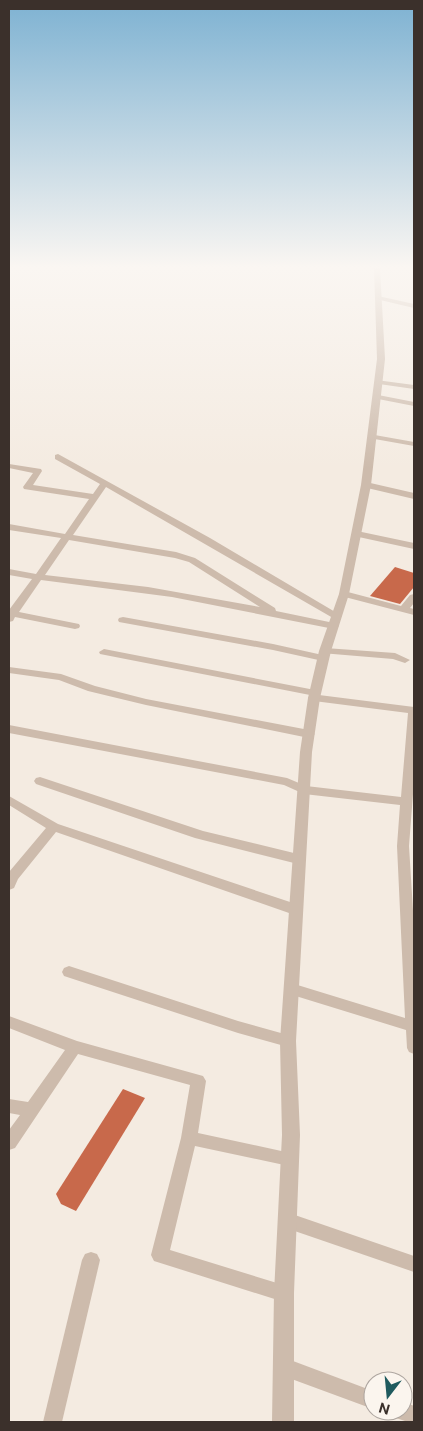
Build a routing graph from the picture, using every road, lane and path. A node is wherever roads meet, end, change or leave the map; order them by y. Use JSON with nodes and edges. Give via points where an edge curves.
{"nodes":[{"id":1,"x":381,"y":335,"type":"edge"},
{"id":2,"x":414,"y":387,"type":"edge"},
{"id":3,"x":377,"y":389,"type":"junction"},
{"id":4,"x":414,"y":404,"type":"edge"},
{"id":5,"x":372,"y":436,"type":"junction"},
{"id":6,"x":414,"y":444,"type":"edge"},
{"id":7,"x":58,"y":457,"type":"dead end"},
{"id":8,"x":9,"y":466,"type":"edge"},
{"id":9,"x":104,"y":484,"type":"junction"},
{"id":10,"x":414,"y":484,"type":"edge"},
{"id":11,"x":366,"y":485,"type":"junction"},
{"id":12,"x":410,"y":495,"type":"edge"},
{"id":13,"x":95,"y":497,"type":"junction"},
{"id":14,"x":9,"y":527,"type":"edge"},
{"id":15,"x":357,"y":534,"type":"junction"},
{"id":16,"x":67,"y":536,"type":"junction"},
{"id":17,"x":414,"y":546,"type":"edge"},
{"id":18,"x":9,"y":572,"type":"edge"},
{"id":19,"x":36,"y":577,"type":"junction"},
{"id":20,"x":344,"y":594,"type":"junction"},
{"id":21,"x":414,"y":597,"type":"edge"},
{"id":22,"x":403,"y":609,"type":"junction"},
{"id":23,"x":414,"y":612,"type":"edge"},
{"id":24,"x":279,"y":614,"type":"junction"},
{"id":25,"x":10,"y":615,"type":"edge"},
{"id":26,"x":123,"y":620,"type":"dead end"},
{"id":27,"x":336,"y":621,"type":"junction"},
{"id":28,"x":76,"y":626,"type":"dead end"},
{"id":29,"x":104,"y":652,"type":"dead end"},
{"id":30,"x":324,"y":655,"type":"junction"},
{"id":31,"x":405,"y":660,"type":"dead end"},
{"id":32,"x":9,"y":670,"type":"edge"},
{"id":33,"x":315,"y":695,"type":"junction"},
{"id":34,"x":414,"y":710,"type":"edge"},
{"id":35,"x":9,"y":729,"type":"edge"},
{"id":36,"x":308,"y":734,"type":"junction"},
{"id":37,"x":40,"y":781,"type":"dead end"},
{"id":38,"x":304,"y":790,"type":"junction"},
{"id":39,"x":9,"y":800,"type":"edge"},
{"id":40,"x":406,"y":802,"type":"junction"},
{"id":41,"x":54,"y":828,"type":"junction"},
{"id":42,"x":298,"y":859,"type":"junction"},
{"id":43,"x":9,"y":886,"type":"edge"},
{"id":44,"x":294,"y":909,"type":"junction"},
{"id":45,"x":69,"y":972,"type":"dead end"},
{"id":46,"x":291,"y":989,"type":"junction"},
{"id":47,"x":9,"y":1022,"type":"edge"},
{"id":48,"x":412,"y":1026,"type":"junction"},
{"id":49,"x":288,"y":1041,"type":"junction"},
{"id":50,"x":75,"y":1047,"type":"junction"},
{"id":51,"x":414,"y":1048,"type":"edge"},
{"id":52,"x":9,"y":1106,"type":"edge"},
{"id":53,"x":32,"y":1110,"type":"junction"},
{"id":54,"x":190,"y":1138,"type":"junction"},
{"id":55,"x":9,"y":1143,"type":"edge"},
{"id":56,"x":289,"y":1159,"type":"junction"},
{"id":57,"x":289,"y":1221,"type":"junction"},
{"id":58,"x":91,"y":1260,"type":"dead end"},
{"id":59,"x":414,"y":1264,"type":"edge"},
{"id":60,"x":284,"y":1293,"type":"junction"},
{"id":61,"x":285,"y":1366,"type":"junction"},
{"id":62,"x":363,"y":1396,"type":"edge"},
{"id":63,"x":52,"y":1422,"type":"edge"},
{"id":64,"x":284,"y":1422,"type":"edge"}],
"edges":[{"from":1,"to":3,"type":"street"},
{"from":2,"to":3,"type":"street"},
{"from":3,"to":4,"type":"street"},
{"from":3,"to":5,"type":"street"},
{"from":5,"to":6,"type":"street"},
{"from":5,"to":11,"type":"street"},
{"from":7,"to":9,"type":"street"},
{"from":8,"to":13,"type":"street","via":[[38,471],[27,487]]},
{"from":9,"to":13,"type":"street"},
{"from":9,"to":27,"type":"street","via":[[207,540]]},
{"from":10,"to":12,"type":"street"},
{"from":11,"to":12,"type":"street"},
{"from":11,"to":15,"type":"street"},
{"from":13,"to":16,"type":"street"},
{"from":14,"to":16,"type":"street"},
{"from":15,"to":17,"type":"street"},
{"from":15,"to":20,"type":"street"},
{"from":16,"to":19,"type":"street"},
{"from":16,"to":24,"type":"street","via":[[192,560]]},
{"from":18,"to":19,"type":"street"},
{"from":19,"to":24,"type":"street","via":[[150,591]]},
{"from":19,"to":25,"type":"street"},
{"from":20,"to":22,"type":"street"},
{"from":20,"to":27,"type":"street"},
{"from":21,"to":22,"type":"street"},
{"from":22,"to":23,"type":"street"},
{"from":24,"to":27,"type":"street"},
{"from":25,"to":28,"type":"street"},
{"from":26,"to":30,"type":"street"},
{"from":27,"to":30,"type":"street"},
{"from":29,"to":33,"type":"street"},
{"from":30,"to":31,"type":"street","via":[[395,656]]},
{"from":30,"to":33,"type":"street"},
{"from":32,"to":36,"type":"street","via":[[61,677],[92,689],[146,702]]},
{"from":33,"to":34,"type":"street"},
{"from":33,"to":36,"type":"street"},
{"from":34,"to":40,"type":"street"},
{"from":35,"to":38,"type":"street","via":[[287,782]]},
{"from":36,"to":38,"type":"street"},
{"from":37,"to":42,"type":"street","via":[[171,825],[264,853]]},
{"from":38,"to":40,"type":"street"},
{"from":38,"to":42,"type":"street"},
{"from":39,"to":41,"type":"street"},
{"from":40,"to":48,"type":"street","via":[[403,846]]},
{"from":41,"to":43,"type":"street","via":[[12,878]]},
{"from":41,"to":44,"type":"street"},
{"from":42,"to":44,"type":"street"},
{"from":44,"to":46,"type":"street"},
{"from":45,"to":49,"type":"street"},
{"from":46,"to":48,"type":"street"},
{"from":46,"to":49,"type":"street"},
{"from":47,"to":50,"type":"street"},
{"from":48,"to":51,"type":"street"},
{"from":49,"to":56,"type":"street"},
{"from":50,"to":53,"type":"street"},
{"from":50,"to":54,"type":"street","via":[[198,1081]]},
{"from":52,"to":53,"type":"street"},
{"from":53,"to":55,"type":"street"},
{"from":54,"to":56,"type":"street"},
{"from":54,"to":60,"type":"street","via":[[160,1255]]},
{"from":56,"to":57,"type":"street"},
{"from":57,"to":59,"type":"street"},
{"from":57,"to":60,"type":"street"},
{"from":58,"to":63,"type":"street"},
{"from":60,"to":61,"type":"street"},
{"from":61,"to":62,"type":"street"},
{"from":61,"to":64,"type":"street"}]}
